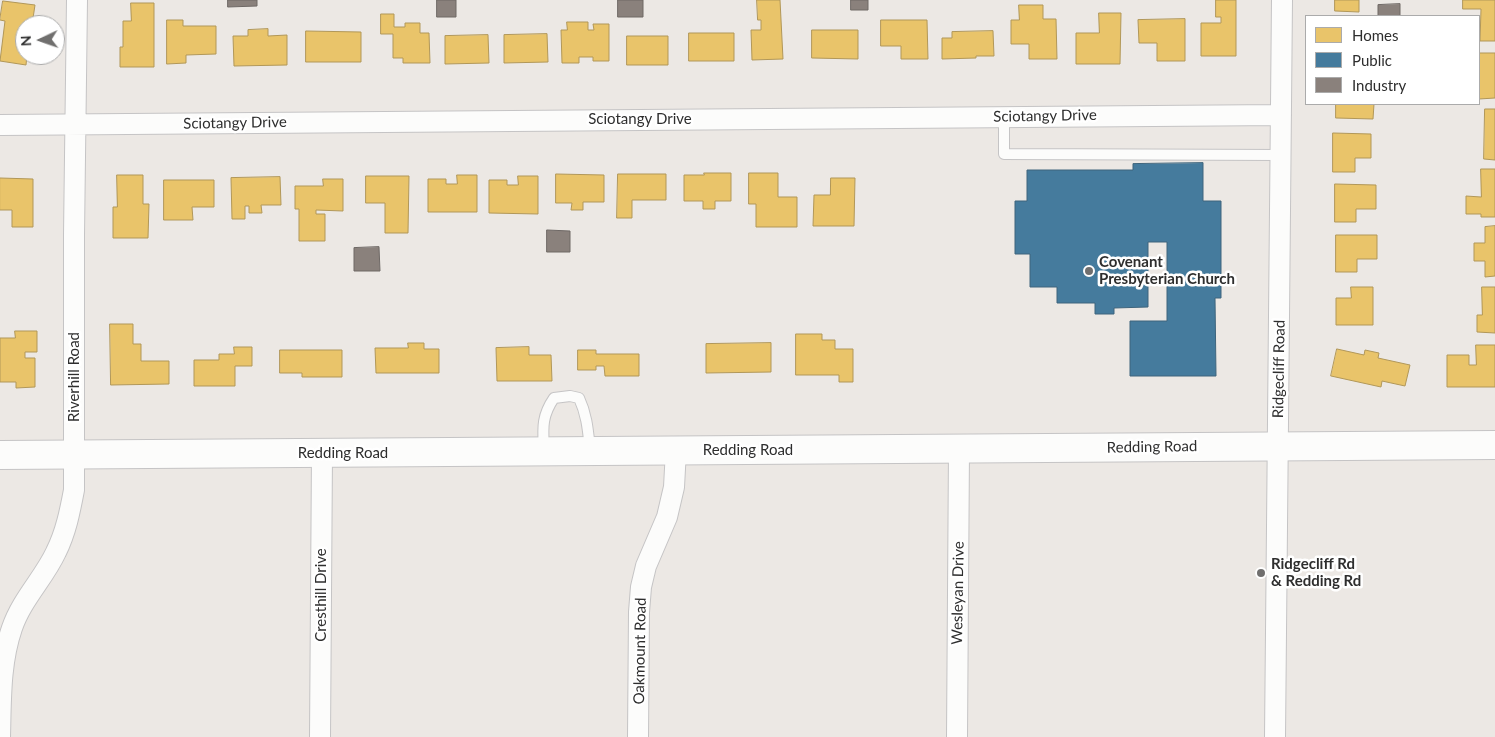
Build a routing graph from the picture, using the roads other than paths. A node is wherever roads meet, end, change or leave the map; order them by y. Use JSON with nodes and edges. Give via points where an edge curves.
{"nodes":[{"id":1,"x":77,"y":0,"type":"edge"},
{"id":2,"x":1282,"y":0,"type":"edge"},
{"id":3,"x":1281,"y":115,"type":"junction"},
{"id":4,"x":1004,"y":116,"type":"junction"},
{"id":5,"x":0,"y":125,"type":"edge"},
{"id":6,"x":76,"y":125,"type":"junction"},
{"id":7,"x":1281,"y":155,"type":"junction"},
{"id":8,"x":1495,"y":445,"type":"edge"},
{"id":9,"x":1278,"y":446,"type":"junction"},
{"id":10,"x":959,"y":449,"type":"junction"},
{"id":11,"x":676,"y":450,"type":"junction"},
{"id":12,"x":590,"y":451,"type":"junction"},
{"id":13,"x":544,"y":452,"type":"junction"},
{"id":14,"x":322,"y":453,"type":"junction"},
{"id":15,"x":74,"y":454,"type":"junction"},
{"id":16,"x":0,"y":455,"type":"edge"},
{"id":17,"x":0,"y":737,"type":"edge"},
{"id":18,"x":320,"y":737,"type":"edge"},
{"id":19,"x":638,"y":737,"type":"edge"},
{"id":20,"x":956,"y":737,"type":"edge"},
{"id":21,"x":1275,"y":737,"type":"edge"}],
"edges":[{"from":1,"to":6,"type":"street","name":"Riverhill Road"},
{"from":2,"to":3,"type":"street","name":"Ridgecliff Road"},
{"from":3,"to":4,"type":"street","name":"Sciotangy Drive"},
{"from":3,"to":7,"type":"street","name":"Ridgecliff Road"},
{"from":4,"to":6,"type":"street","name":"Sciotangy Drive"},
{"from":4,"to":7,"type":"lane","via":[[1004,154]]},
{"from":5,"to":6,"type":"street","name":"Sciotangy Drive"},
{"from":6,"to":15,"type":"street","name":"Riverhill Road"},
{"from":7,"to":9,"type":"street","name":"Ridgecliff Road"},
{"from":8,"to":9,"type":"main road","name":"Redding Road"},
{"from":9,"to":10,"type":"main road","name":"Redding Road"},
{"from":9,"to":21,"type":"street","name":"Ridgecliff Road"},
{"from":10,"to":11,"type":"main road","name":"Redding Road"},
{"from":10,"to":20,"type":"street","name":"Wesleyan Drive"},
{"from":11,"to":12,"type":"main road","name":"Redding Road"},
{"from":11,"to":19,"type":"street","name":"Oakmount Road","via":[[674,487],[667,517],[646,566],[641,587]]},
{"from":12,"to":13,"type":"main road","name":"Redding Road"},
{"from":12,"to":13,"type":"lane","via":[[583,408],[578,398],[570,396],[554,398],[545,410],[542,425]]},
{"from":13,"to":14,"type":"main road","name":"Redding Road"},
{"from":14,"to":15,"type":"main road","name":"Redding Road"},
{"from":14,"to":18,"type":"street","name":"Cresthill Drive"},
{"from":15,"to":16,"type":"main road","name":"Redding Road"},
{"from":15,"to":17,"type":"street","name":"Riverhill Road","via":[[74,490],[65,531],[56,553],[12,627],[3,661]]}]}
